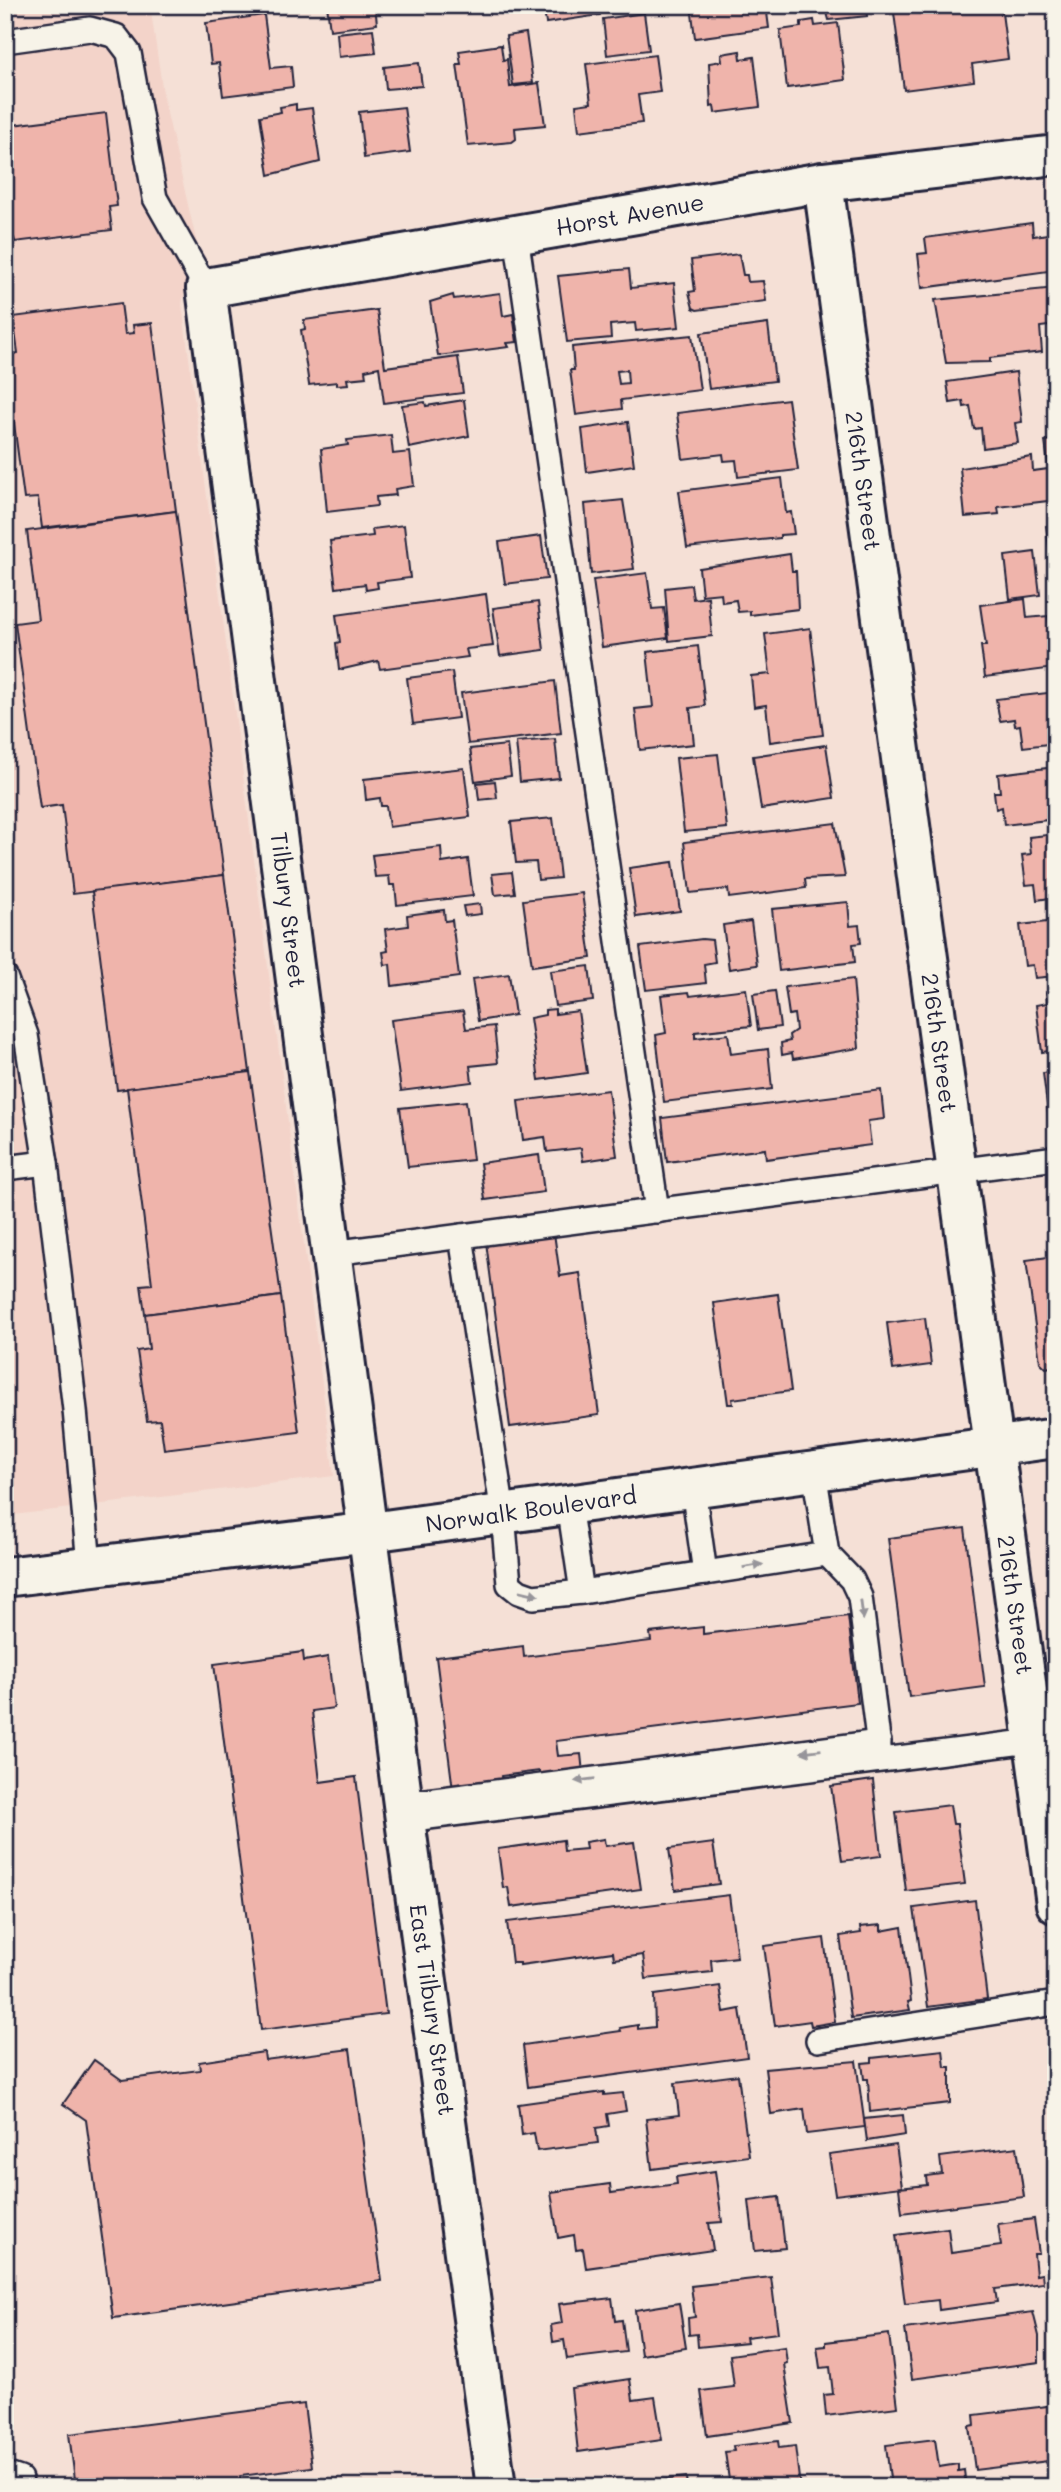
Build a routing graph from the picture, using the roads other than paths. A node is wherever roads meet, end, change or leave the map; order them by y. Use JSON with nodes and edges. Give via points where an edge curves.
{"nodes":[{"id":1,"x":5,"y":41,"type":"edge"},
{"id":2,"x":1056,"y":155,"type":"edge"},
{"id":3,"x":823,"y":182,"type":"junction"},
{"id":4,"x":516,"y":235,"type":"junction"},
{"id":5,"x":206,"y":288,"type":"junction"},
{"id":6,"x":5,"y":977,"type":"edge"},
{"id":7,"x":1056,"y":1158,"type":"edge"},
{"id":8,"x":46,"y":1163,"type":"junction"},
{"id":9,"x":5,"y":1168,"type":"edge"},
{"id":10,"x":957,"y":1172,"type":"junction"},
{"id":11,"x":657,"y":1210,"type":"junction"},
{"id":12,"x":461,"y":1236,"type":"junction"},
{"id":13,"x":333,"y":1253,"type":"junction"},
{"id":14,"x":1056,"y":1438,"type":"edge"},
{"id":15,"x":994,"y":1446,"type":"junction"},
{"id":16,"x":814,"y":1471,"type":"junction"},
{"id":17,"x":693,"y":1488,"type":"junction"},
{"id":18,"x":569,"y":1505,"type":"junction"},
{"id":19,"x":503,"y":1514,"type":"junction"},
{"id":20,"x":370,"y":1532,"type":"junction"},
{"id":21,"x":827,"y":1554,"type":"junction"},
{"id":22,"x":89,"y":1565,"type":"junction"},
{"id":23,"x":705,"y":1573,"type":"junction"},
{"id":24,"x":5,"y":1577,"type":"edge"},
{"id":25,"x":582,"y":1592,"type":"junction"},
{"id":26,"x":1045,"y":1739,"type":"edge"},
{"id":27,"x":880,"y":1751,"type":"junction"},
{"id":28,"x":404,"y":1812,"type":"junction"},
{"id":29,"x":1056,"y":1904,"type":"edge"},
{"id":30,"x":1056,"y":2003,"type":"edge"},
{"id":31,"x":818,"y":2040,"type":"dead end"},
{"id":32,"x":5,"y":2474,"type":"edge"},
{"id":33,"x":22,"y":2487,"type":"edge"},
{"id":34,"x":496,"y":2487,"type":"edge"}],
"edges":[{"from":1,"to":5,"type":"lane","via":[[90,29],[116,36],[129,52],[155,198]]},
{"from":2,"to":3,"type":"street","name":"Horst Avenue"},
{"from":3,"to":4,"type":"street","name":"Horst Avenue"},
{"from":3,"to":10,"type":"street","name":"216th Street"},
{"from":4,"to":5,"type":"street","name":"Horst Avenue"},
{"from":4,"to":11,"type":"lane"},
{"from":5,"to":13,"type":"street","name":"Tilbury Street"},
{"from":6,"to":8,"type":"lane","via":[[26,1035]]},
{"from":7,"to":10,"type":"lane"},
{"from":8,"to":9,"type":"lane"},
{"from":8,"to":22,"type":"lane"},
{"from":10,"to":11,"type":"lane"},
{"from":10,"to":15,"type":"street","name":"216th Street"},
{"from":11,"to":12,"type":"lane"},
{"from":12,"to":13,"type":"lane"},
{"from":12,"to":19,"type":"lane"},
{"from":13,"to":20,"type":"street","name":"Tilbury Street"},
{"from":14,"to":15,"type":"street","name":"Norwalk Boulevard"},
{"from":15,"to":16,"type":"street","name":"Norwalk Boulevard"},
{"from":15,"to":26,"type":"street","name":"216th Street"},
{"from":16,"to":17,"type":"street","name":"Norwalk Boulevard"},
{"from":16,"to":21,"type":"lane"},
{"from":17,"to":18,"type":"street","name":"Norwalk Boulevard"},
{"from":17,"to":23,"type":"lane"},
{"from":18,"to":19,"type":"street","name":"Norwalk Boulevard"},
{"from":18,"to":25,"type":"lane"},
{"from":19,"to":20,"type":"street","name":"Norwalk Boulevard"},
{"from":19,"to":25,"type":"lane","one_way":true,"via":[[509,1584],[533,1597]]},
{"from":20,"to":22,"type":"street","name":"Norwalk Boulevard"},
{"from":20,"to":28,"type":"street","name":"East Tilbury Street"},
{"from":23,"to":21,"type":"lane","one_way":true},
{"from":21,"to":27,"type":"lane","one_way":true,"via":[[852,1580],[860,1597]]},
{"from":22,"to":24,"type":"street","name":"Norwalk Boulevard"},
{"from":23,"to":25,"type":"lane"},
{"from":26,"to":27,"type":"lane"},
{"from":26,"to":29,"type":"street","name":"216th Street"},
{"from":27,"to":28,"type":"lane"},
{"from":28,"to":34,"type":"street","name":"East Tilbury Street"},
{"from":30,"to":31,"type":"lane"},
{"from":32,"to":33,"type":"lane","via":[[20,2479]]}]}
